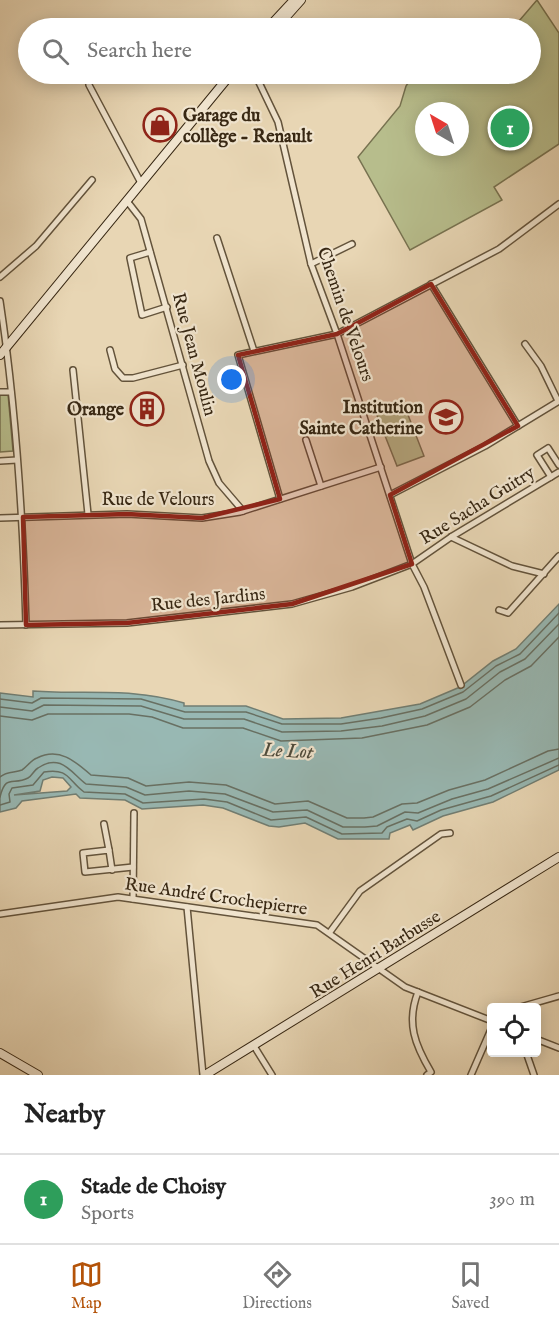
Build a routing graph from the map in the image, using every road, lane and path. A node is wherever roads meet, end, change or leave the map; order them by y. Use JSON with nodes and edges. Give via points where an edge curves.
{"nodes":[{"id":1,"x":294,"y":0,"type":"edge"},
{"id":2,"x":301,"y":0,"type":"edge"},
{"id":3,"x":277,"y":18,"type":"edge"},
{"id":4,"x":285,"y":18,"type":"edge"},
{"id":5,"x":89,"y":84,"type":"edge"},
{"id":6,"x":224,"y":84,"type":"edge"},
{"id":7,"x":260,"y":84,"type":"edge"},
{"id":8,"x":92,"y":180,"type":"dead end"},
{"id":9,"x":141,"y":183,"type":"junction"},
{"id":10,"x":127,"y":201,"type":"junction"},
{"id":11,"x":559,"y":204,"type":"edge"},
{"id":12,"x":218,"y":238,"type":"dead end"},
{"id":13,"x":352,"y":244,"type":"dead end"},
{"id":14,"x":150,"y":252,"type":"junction"},
{"id":15,"x":311,"y":264,"type":"junction"},
{"id":16,"x":0,"y":277,"type":"edge"},
{"id":17,"x":431,"y":284,"type":"junction"},
{"id":18,"x":0,"y":301,"type":"edge"},
{"id":19,"x":167,"y":307,"type":"junction"},
{"id":20,"x":337,"y":334,"type":"junction"},
{"id":21,"x":525,"y":344,"type":"dead end"},
{"id":22,"x":7,"y":347,"type":"junction"},
{"id":23,"x":110,"y":350,"type":"dead end"},
{"id":24,"x":254,"y":351,"type":"junction"},
{"id":25,"x":0,"y":355,"type":"edge"},
{"id":26,"x":183,"y":365,"type":"junction"},
{"id":27,"x":73,"y":370,"type":"dead end"},
{"id":28,"x":0,"y":392,"type":"edge"},
{"id":29,"x":11,"y":392,"type":"junction"},
{"id":30,"x":558,"y":401,"type":"edge"},
{"id":31,"x":518,"y":426,"type":"junction"},
{"id":32,"x":306,"y":440,"type":"dead end"},
{"id":33,"x":17,"y":460,"type":"junction"},
{"id":34,"x":0,"y":461,"type":"edge"},
{"id":35,"x":559,"y":465,"type":"edge"},
{"id":36,"x":381,"y":467,"type":"junction"},
{"id":37,"x":559,"y":472,"type":"edge"},
{"id":38,"x":551,"y":477,"type":"junction"},
{"id":39,"x":321,"y":486,"type":"junction"},
{"id":40,"x":390,"y":495,"type":"junction"},
{"id":41,"x":280,"y":499,"type":"junction"},
{"id":42,"x":243,"y":511,"type":"junction"},
{"id":43,"x":88,"y":514,"type":"junction"},
{"id":44,"x":23,"y":517,"type":"junction"},
{"id":45,"x":0,"y":518,"type":"edge"},
{"id":46,"x":451,"y":537,"type":"junction"},
{"id":47,"x":559,"y":556,"type":"edge"},
{"id":48,"x":412,"y":564,"type":"junction"},
{"id":49,"x":544,"y":574,"type":"junction"},
{"id":50,"x":499,"y":610,"type":"dead end"},
{"id":51,"x":0,"y":625,"type":"edge"},
{"id":52,"x":26,"y":625,"type":"junction"},
{"id":53,"x":461,"y":685,"type":"dead end"},
{"id":54,"x":134,"y":813,"type":"dead end"},
{"id":55,"x":104,"y":824,"type":"dead end"},
{"id":56,"x":450,"y":833,"type":"dead end"},
{"id":57,"x":109,"y":850,"type":"junction"},
{"id":58,"x":559,"y":857,"type":"edge"},
{"id":59,"x":133,"y":867,"type":"junction"},
{"id":60,"x":112,"y":870,"type":"junction"},
{"id":61,"x":133,"y":899,"type":"junction"},
{"id":62,"x":187,"y":907,"type":"junction"},
{"id":63,"x":0,"y":914,"type":"edge"},
{"id":64,"x":330,"y":932,"type":"junction"},
{"id":65,"x":380,"y":969,"type":"junction"},
{"id":66,"x":418,"y":992,"type":"junction"},
{"id":67,"x":559,"y":996,"type":"edge"},
{"id":68,"x":534,"y":1003,"type":"edge"},
{"id":69,"x":487,"y":1018,"type":"edge"},
{"id":70,"x":487,"y":1038,"type":"edge"},
{"id":71,"x":541,"y":1041,"type":"edge"},
{"id":72,"x":254,"y":1046,"type":"junction"},
{"id":73,"x":559,"y":1049,"type":"edge"},
{"id":74,"x":0,"y":1053,"type":"edge"},
{"id":75,"x":527,"y":1057,"type":"edge"},
{"id":76,"x":430,"y":1074,"type":"edge"},
{"id":77,"x":38,"y":1075,"type":"edge"},
{"id":78,"x":204,"y":1075,"type":"edge"},
{"id":79,"x":272,"y":1075,"type":"edge"},
{"id":80,"x":471,"y":1075,"type":"edge"},
{"id":81,"x":534,"y":1075,"type":"edge"}],
"edges":[{"from":1,"to":3,"type":"main road"},
{"from":2,"to":4,"type":"main road"},
{"from":5,"to":9,"type":"street"},
{"from":6,"to":9,"type":"main road"},
{"from":7,"to":15,"type":"street","name":"Chemin de Velours","via":[[278,122]]},
{"from":8,"to":16,"type":"street","via":[[36,246]]},
{"from":9,"to":10,"type":"main road"},
{"from":10,"to":14,"type":"street","name":"Rue Jean Moulin","via":[[141,219]]},
{"from":10,"to":22,"type":"main road"},
{"from":11,"to":17,"type":"street","via":[[499,249]]},
{"from":12,"to":24,"type":"street"},
{"from":13,"to":15,"type":"street"},
{"from":14,"to":19,"type":"street","name":"Rue Jean Moulin"},
{"from":14,"to":19,"type":"street","via":[[130,258],[142,315]]},
{"from":15,"to":20,"type":"street","name":"Chemin de Velours"},
{"from":17,"to":20,"type":"street"},
{"from":17,"to":31,"type":"street"},
{"from":18,"to":22,"type":"street"},
{"from":19,"to":26,"type":"street","name":"Rue Jean Moulin"},
{"from":20,"to":24,"type":"street"},
{"from":20,"to":36,"type":"street","name":"Chemin de Velours"},
{"from":21,"to":30,"type":"street"},
{"from":22,"to":25,"type":"main road"},
{"from":22,"to":29,"type":"street"},
{"from":23,"to":26,"type":"street","via":[[115,369],[123,378]]},
{"from":24,"to":41,"type":"street","via":[[238,355]]},
{"from":26,"to":42,"type":"street","name":"Rue Jean Moulin","via":[[209,461],[219,483]]},
{"from":27,"to":43,"type":"street"},
{"from":28,"to":29,"type":"street"},
{"from":29,"to":33,"type":"street"},
{"from":30,"to":31,"type":"street"},
{"from":31,"to":40,"type":"street"},
{"from":32,"to":39,"type":"street"},
{"from":33,"to":34,"type":"street"},
{"from":33,"to":44,"type":"street"},
{"from":35,"to":38,"type":"street","via":[[548,448],[537,455]]},
{"from":36,"to":39,"type":"street","name":"Rue de Velours"},
{"from":36,"to":40,"type":"street","name":"Chemin de Velours"},
{"from":37,"to":38,"type":"street","name":"Rue Sacha Guitry"},
{"from":38,"to":46,"type":"street","name":"Rue Sacha Guitry"},
{"from":39,"to":41,"type":"street","name":"Rue de Velours"},
{"from":40,"to":48,"type":"street","name":"Chemin de Velours"},
{"from":41,"to":42,"type":"street","name":"Rue de Velours"},
{"from":42,"to":43,"type":"street","name":"Rue de Velours","via":[[202,519]]},
{"from":43,"to":44,"type":"street","name":"Rue de Velours"},
{"from":44,"to":45,"type":"street","name":"Rue de Velours"},
{"from":44,"to":52,"type":"street"},
{"from":46,"to":48,"type":"street","name":"Rue Sacha Guitry"},
{"from":46,"to":49,"type":"street","via":[[512,566]]},
{"from":47,"to":49,"type":"street"},
{"from":48,"to":52,"type":"street","name":"Rue des Jardins","via":[[292,604],[127,623]]},
{"from":48,"to":53,"type":"street","name":"Chemin de Velours"},
{"from":49,"to":50,"type":"street","via":[[508,613]]},
{"from":51,"to":52,"type":"street","name":"Rue des Jardins"},
{"from":54,"to":59,"type":"street"},
{"from":55,"to":57,"type":"street"},
{"from":56,"to":64,"type":"street","via":[[441,834],[360,891]]},
{"from":57,"to":60,"type":"street"},
{"from":57,"to":60,"type":"street","via":[[83,853],[85,872]]},
{"from":58,"to":65,"type":"main road","name":"Rue Henri Barbusse"},
{"from":59,"to":60,"type":"street"},
{"from":59,"to":61,"type":"street"},
{"from":61,"to":62,"type":"street","name":"Rue André Crochepierre"},
{"from":61,"to":63,"type":"street","name":"Rue André Crochepierre","via":[[118,897]]},
{"from":62,"to":64,"type":"street","name":"Rue André Crochepierre","via":[[317,925]]},
{"from":62,"to":78,"type":"street"},
{"from":64,"to":65,"type":"street","name":"Rue André Crochepierre"},
{"from":65,"to":66,"type":"street","name":"Rue André Crochepierre"},
{"from":65,"to":72,"type":"main road","name":"Rue Henri Barbusse"},
{"from":66,"to":69,"type":"street","name":"Rue André Crochepierre"},
{"from":66,"to":76,"type":"street","via":[[411,1028]]},
{"from":67,"to":68,"type":"street"},
{"from":70,"to":80,"type":"street"},
{"from":71,"to":73,"type":"street"},
{"from":72,"to":78,"type":"main road","name":"Rue Henri Barbusse"},
{"from":72,"to":79,"type":"street"},
{"from":74,"to":77,"type":"main road"},
{"from":75,"to":81,"type":"street"}]}
